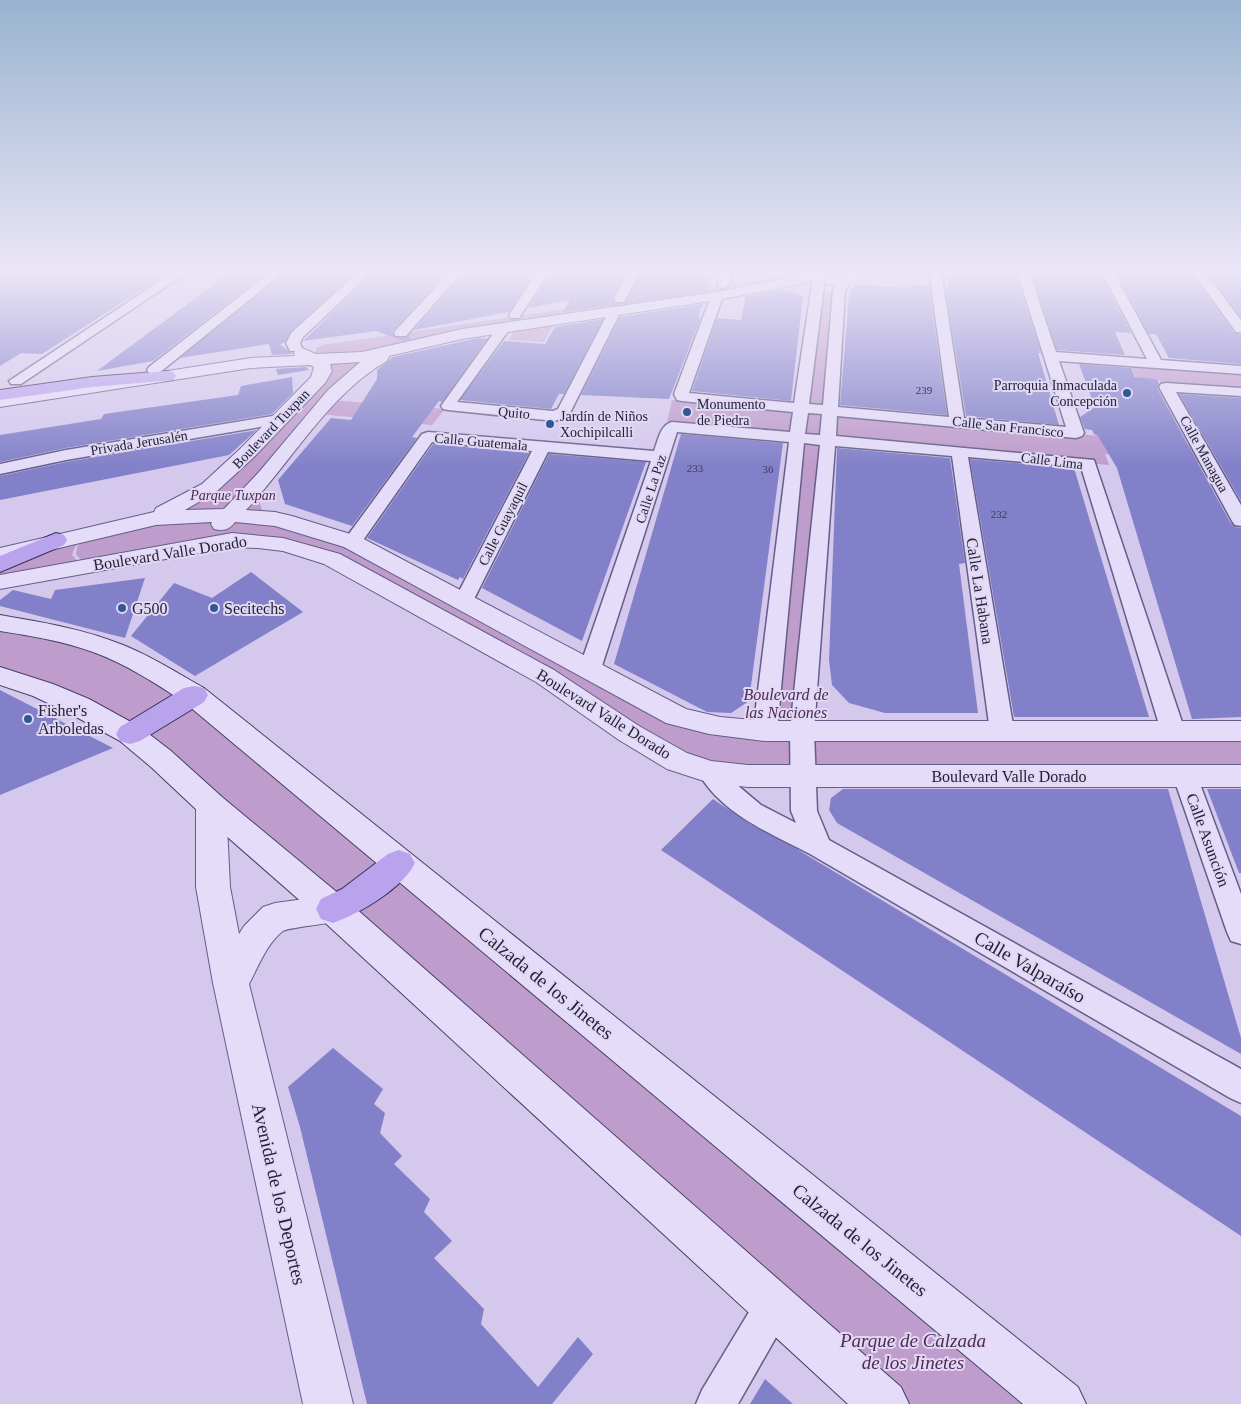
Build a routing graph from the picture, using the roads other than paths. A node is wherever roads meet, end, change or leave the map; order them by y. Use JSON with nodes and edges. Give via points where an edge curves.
{"nodes":[{"id":1,"x":84,"y":337,"type":"edge"},
{"id":2,"x":203,"y":337,"type":"edge"},
{"id":3,"x":296,"y":337,"type":"edge"},
{"id":4,"x":400,"y":337,"type":"edge"},
{"id":5,"x":447,"y":337,"type":"edge"},
{"id":6,"x":498,"y":337,"type":"edge"},
{"id":7,"x":601,"y":337,"type":"edge"},
{"id":8,"x":702,"y":337,"type":"edge"},
{"id":9,"x":811,"y":337,"type":"edge"},
{"id":10,"x":836,"y":337,"type":"edge"},
{"id":11,"x":945,"y":337,"type":"edge"},
{"id":12,"x":1045,"y":337,"type":"edge"},
{"id":13,"x":1142,"y":337,"type":"edge"},
{"id":14,"x":295,"y":348,"type":"junction"},
{"id":15,"x":319,"y":351,"type":"junction"},
{"id":16,"x":393,"y":351,"type":"junction"},
{"id":17,"x":1051,"y":356,"type":"junction"},
{"id":18,"x":1156,"y":363,"type":"junction"},
{"id":19,"x":1241,"y":370,"type":"edge"},
{"id":20,"x":161,"y":373,"type":"junction"},
{"id":21,"x":16,"y":381,"type":"junction"},
{"id":22,"x":0,"y":385,"type":"edge"},
{"id":23,"x":1241,"y":392,"type":"edge"},
{"id":24,"x":0,"y":395,"type":"edge"},
{"id":25,"x":0,"y":402,"type":"edge"},
{"id":26,"x":802,"y":407,"type":"junction"},
{"id":27,"x":830,"y":409,"type":"junction"},
{"id":28,"x":279,"y":420,"type":"junction"},
{"id":29,"x":957,"y":422,"type":"junction"},
{"id":30,"x":797,"y":437,"type":"junction"},
{"id":31,"x":828,"y":439,"type":"junction"},
{"id":32,"x":542,"y":447,"type":"junction"},
{"id":33,"x":959,"y":451,"type":"junction"},
{"id":34,"x":662,"y":457,"type":"junction"},
{"id":35,"x":0,"y":469,"type":"edge"},
{"id":36,"x":256,"y":488,"type":"junction"},
{"id":37,"x":229,"y":515,"type":"junction"},
{"id":38,"x":156,"y":518,"type":"junction"},
{"id":39,"x":275,"y":520,"type":"junction"},
{"id":40,"x":1241,"y":521,"type":"edge"},
{"id":41,"x":90,"y":532,"type":"junction"},
{"id":42,"x":56,"y":540,"type":"junction"},
{"id":43,"x":352,"y":542,"type":"junction"},
{"id":44,"x":205,"y":544,"type":"junction"},
{"id":45,"x":0,"y":555,"type":"edge"},
{"id":46,"x":0,"y":565,"type":"edge"},
{"id":47,"x":85,"y":567,"type":"junction"},
{"id":48,"x":0,"y":582,"type":"edge"},
{"id":49,"x":464,"y":601,"type":"junction"},
{"id":50,"x":0,"y":622,"type":"edge"},
{"id":51,"x":590,"y":669,"type":"junction"},
{"id":52,"x":0,"y":676,"type":"edge"},
{"id":53,"x":194,"y":695,"type":"junction"},
{"id":54,"x":676,"y":716,"type":"junction"},
{"id":55,"x":765,"y":731,"type":"junction"},
{"id":56,"x":802,"y":731,"type":"junction"},
{"id":57,"x":1002,"y":731,"type":"junction"},
{"id":58,"x":1173,"y":731,"type":"junction"},
{"id":59,"x":1241,"y":731,"type":"edge"},
{"id":60,"x":130,"y":734,"type":"junction"},
{"id":61,"x":644,"y":743,"type":"junction"},
{"id":62,"x":710,"y":772,"type":"junction"},
{"id":63,"x":804,"y":776,"type":"junction"},
{"id":64,"x":1185,"y":776,"type":"junction"},
{"id":65,"x":1241,"y":776,"type":"edge"},
{"id":66,"x":211,"y":805,"type":"junction"},
{"id":67,"x":819,"y":847,"type":"junction"},
{"id":68,"x":399,"y":863,"type":"junction"},
{"id":69,"x":333,"y":909,"type":"junction"},
{"id":70,"x":1241,"y":932,"type":"edge"},
{"id":71,"x":231,"y":983,"type":"junction"},
{"id":72,"x":1241,"y":1087,"type":"edge"},
{"id":73,"x":774,"y":1305,"type":"junction"},
{"id":74,"x":328,"y":1404,"type":"edge"},
{"id":75,"x":716,"y":1404,"type":"edge"},
{"id":76,"x":884,"y":1404,"type":"edge"},
{"id":77,"x":1061,"y":1404,"type":"edge"}],
"edges":[{"from":1,"to":21,"type":"street"},
{"from":2,"to":20,"type":"street"},
{"from":3,"to":14,"type":"street","via":[[293,343]]},
{"from":4,"to":16,"type":"street"},
{"from":5,"to":16,"type":"street"},
{"from":6,"to":7,"type":"street","name":"Quito","via":[[448,406],[560,415]]},
{"from":8,"to":26,"type":"street","name":"Calle San Francisco","via":[[682,397]]},
{"from":9,"to":26,"type":"street"},
{"from":10,"to":27,"type":"street"},
{"from":11,"to":29,"type":"street"},
{"from":12,"to":17,"type":"street","name":"Calle San Francisco"},
{"from":13,"to":18,"type":"street"},
{"from":14,"to":15,"type":"street"},
{"from":14,"to":20,"type":"street"},
{"from":15,"to":16,"type":"street","via":[[356,358]]},
{"from":15,"to":20,"type":"street","via":[[251,363]]},
{"from":15,"to":28,"type":"street","name":"Boulevard Tuxpan","via":[[323,371],[319,379]]},
{"from":16,"to":36,"type":"street","name":"Boulevard Tuxpan","via":[[367,364],[337,391]]},
{"from":17,"to":18,"type":"street"},
{"from":17,"to":29,"type":"street","name":"Calle San Francisco","via":[[1076,433]]},
{"from":18,"to":19,"type":"street"},
{"from":20,"to":21,"type":"street"},
{"from":20,"to":24,"type":"main road"},
{"from":20,"to":25,"type":"street"},
{"from":21,"to":22,"type":"street"},
{"from":23,"to":40,"type":"street","name":"Calle Managua","via":[[1166,387]]},
{"from":26,"to":27,"type":"street","name":"Calle San Francisco"},
{"from":26,"to":30,"type":"street"},
{"from":27,"to":29,"type":"street","name":"Calle San Francisco"},
{"from":27,"to":31,"type":"street"},
{"from":28,"to":35,"type":"street","name":"Privada Jerusalén","via":[[66,454]]},
{"from":28,"to":38,"type":"street","name":"Boulevard Tuxpan","via":[[206,491]]},
{"from":30,"to":31,"type":"street","name":"Calle Lima"},
{"from":30,"to":34,"type":"street","name":"Calle La Paz","via":[[672,428]]},
{"from":30,"to":55,"type":"street"},
{"from":31,"to":33,"type":"street","name":"Calle Lima"},
{"from":31,"to":56,"type":"street"},
{"from":32,"to":34,"type":"street","name":"Calle Guatemala"},
{"from":32,"to":43,"type":"street","name":"Calle Guatemala","via":[[428,438]]},
{"from":32,"to":49,"type":"street","name":"Calle Guayaquil"},
{"from":33,"to":57,"type":"street","name":"Calle La Habana"},
{"from":33,"to":58,"type":"street","name":"Calle Lima","via":[[1089,463]]},
{"from":34,"to":51,"type":"street","name":"Calle La Paz"},
{"from":36,"to":37,"type":"street","name":"Boulevard Tuxpan"},
{"from":36,"to":39,"type":"street","via":[[261,506]]},
{"from":37,"to":38,"type":"street","name":"Boulevard Valle Dorado"},
{"from":37,"to":39,"type":"street","name":"Boulevard Valle Dorado"},
{"from":37,"to":44,"type":"street","name":"Boulevard Tuxpan"},
{"from":38,"to":41,"type":"street","name":"Boulevard Valle Dorado"},
{"from":39,"to":43,"type":"street","name":"Boulevard Valle Dorado"},
{"from":41,"to":42,"type":"street","name":"Boulevard Valle Dorado"},
{"from":41,"to":47,"type":"street","via":[[74,555]]},
{"from":42,"to":45,"type":"street","name":"Boulevard Valle Dorado"},
{"from":42,"to":46,"type":"main road"},
{"from":43,"to":49,"type":"street","name":"Boulevard Valle Dorado"},
{"from":44,"to":47,"type":"street","name":"Boulevard Valle Dorado"},
{"from":44,"to":61,"type":"street","name":"Boulevard Valle Dorado","via":[[253,540],[303,548],[332,559],[545,676]]},
{"from":47,"to":48,"type":"street","name":"Boulevard Valle Dorado"},
{"from":49,"to":51,"type":"street","name":"Boulevard Valle Dorado"},
{"from":50,"to":53,"type":"street","name":"Calzada de los Jinetes","via":[[102,646],[149,667]]},
{"from":51,"to":54,"type":"street","name":"Boulevard Valle Dorado"},
{"from":52,"to":60,"type":"street","via":[[50,693]]},
{"from":53,"to":60,"type":"main road"},
{"from":53,"to":68,"type":"street","name":"Calzada de los Jinetes"},
{"from":54,"to":55,"type":"street","name":"Boulevard Valle Dorado","via":[[698,724]]},
{"from":54,"to":61,"type":"street"},
{"from":55,"to":56,"type":"street","name":"Boulevard Valle Dorado"},
{"from":56,"to":57,"type":"street","name":"Boulevard Valle Dorado"},
{"from":56,"to":63,"type":"street"},
{"from":57,"to":58,"type":"street","name":"Boulevard Valle Dorado"},
{"from":58,"to":59,"type":"street","name":"Boulevard Valle Dorado"},
{"from":60,"to":66,"type":"street"},
{"from":61,"to":62,"type":"street","name":"Boulevard Valle Dorado","via":[[678,761]]},
{"from":62,"to":63,"type":"street","name":"Boulevard Valle Dorado"},
{"from":62,"to":67,"type":"street","name":"Calle Valparaíso","via":[[752,812]]},
{"from":63,"to":64,"type":"street","name":"Boulevard Valle Dorado"},
{"from":63,"to":67,"type":"street","via":[[804,811]]},
{"from":64,"to":65,"type":"street","name":"Boulevard Valle Dorado"},
{"from":64,"to":70,"type":"street","name":"Calle Asunción"},
{"from":66,"to":69,"type":"street"},
{"from":66,"to":71,"type":"street","name":"Avenida de los Deportes","via":[[213,887]]},
{"from":67,"to":72,"type":"street","name":"Calle Valparaíso"},
{"from":68,"to":69,"type":"main road","via":[[354,899]]},
{"from":68,"to":77,"type":"street","name":"Calzada de los Jinetes"},
{"from":69,"to":71,"type":"street","via":[[275,917],[256,937]]},
{"from":69,"to":73,"type":"street"},
{"from":71,"to":74,"type":"street","name":"Avenida de los Deportes"},
{"from":73,"to":75,"type":"street"},
{"from":73,"to":76,"type":"street"}]}
